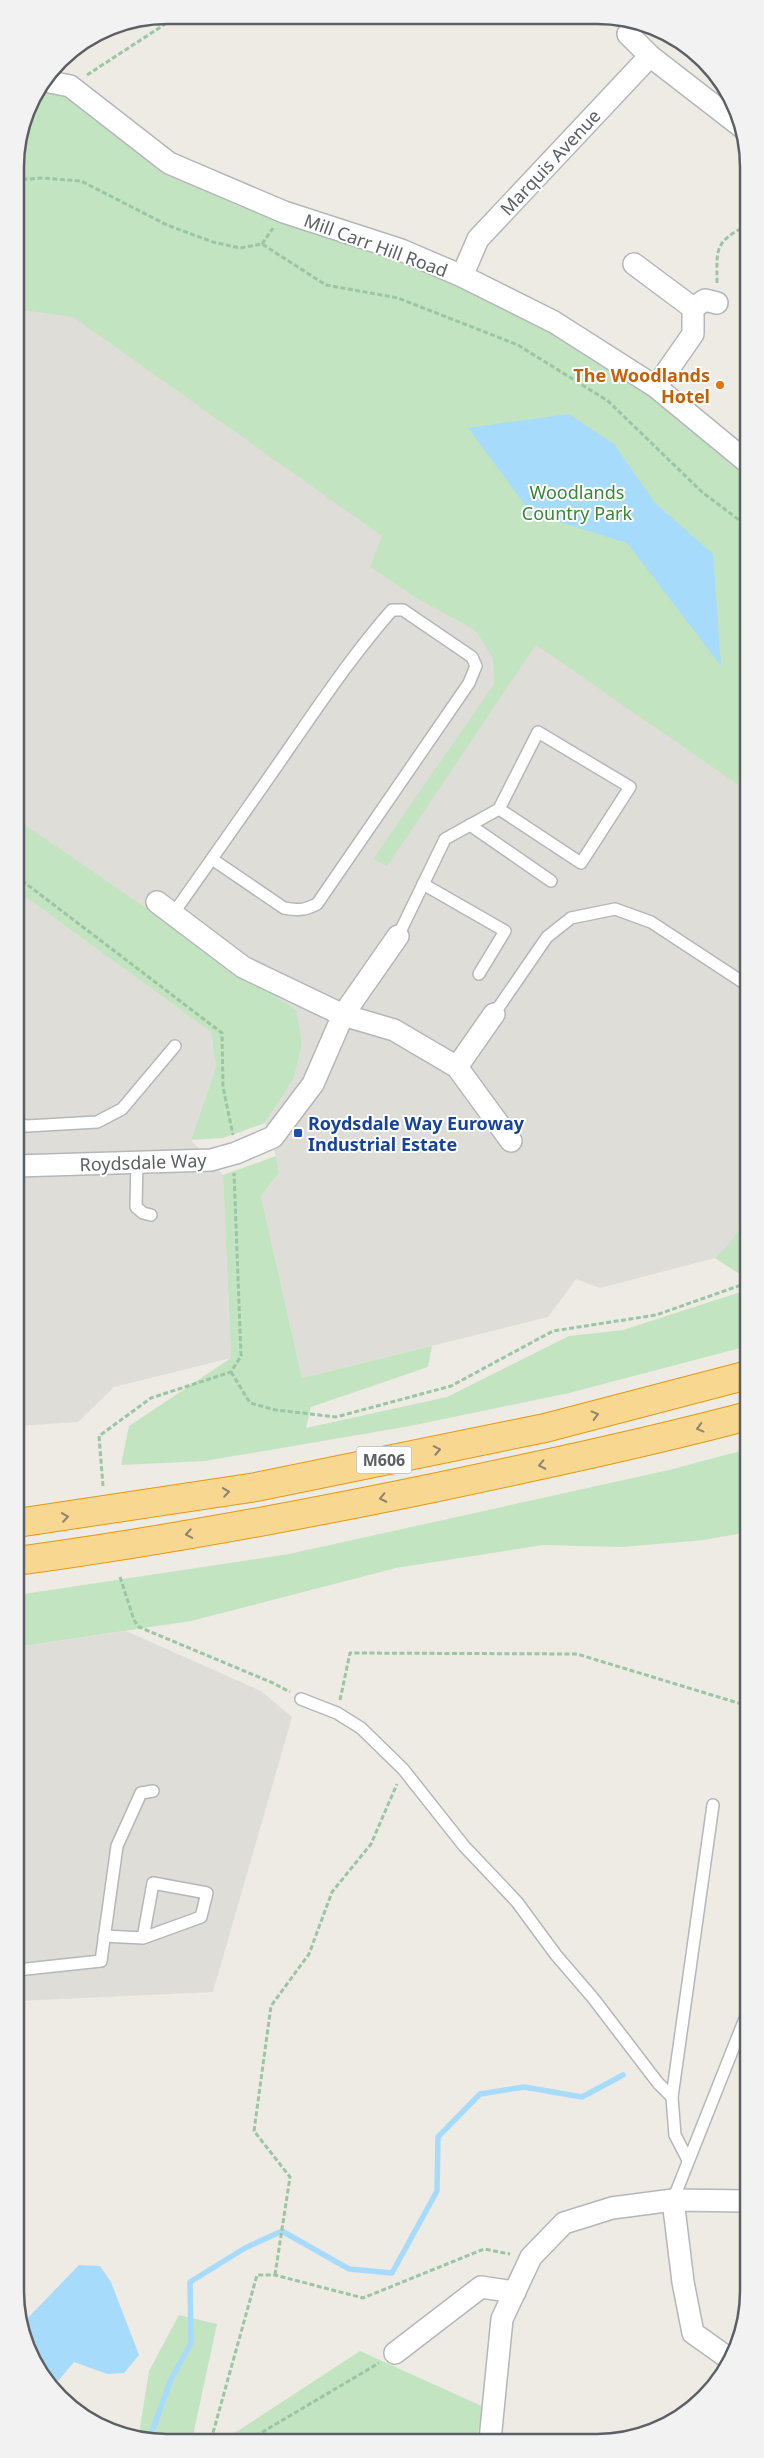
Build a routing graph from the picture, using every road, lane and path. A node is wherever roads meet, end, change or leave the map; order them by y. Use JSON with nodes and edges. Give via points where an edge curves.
{"nodes":[{"id":1,"x":165,"y":24,"type":"edge"},
{"id":2,"x":628,"y":34,"type":"dead end"},
{"id":3,"x":650,"y":56,"type":"junction"},
{"id":4,"x":51,"y":82,"type":"edge"},
{"id":5,"x":70,"y":86,"type":"junction"},
{"id":6,"x":732,"y":120,"type":"edge"},
{"id":7,"x":24,"y":179,"type":"edge"},
{"id":8,"x":740,"y":229,"type":"edge"},
{"id":9,"x":634,"y":264,"type":"dead end"},
{"id":10,"x":462,"y":276,"type":"junction"},
{"id":11,"x":717,"y":303,"type":"joint"},
{"id":12,"x":693,"y":308,"type":"junction"},
{"id":13,"x":656,"y":387,"type":"junction"},
{"id":14,"x":740,"y":457,"type":"edge"},
{"id":15,"x":740,"y":521,"type":"edge"},
{"id":16,"x":499,"y":809,"type":"junction"},
{"id":17,"x":470,"y":825,"type":"junction"},
{"id":18,"x":212,"y":858,"type":"junction"},
{"id":19,"x":551,"y":881,"type":"dead end"},
{"id":20,"x":24,"y":882,"type":"edge"},
{"id":21,"x":423,"y":884,"type":"junction"},
{"id":22,"x":165,"y":908,"type":"joint"},
{"id":23,"x":398,"y":936,"type":"joint"},
{"id":24,"x":479,"y":974,"type":"dead end"},
{"id":25,"x":740,"y":980,"type":"edge"},
{"id":26,"x":494,"y":1014,"type":"joint"},
{"id":27,"x":343,"y":1015,"type":"junction"},
{"id":28,"x":174,"y":1046,"type":"dead end"},
{"id":29,"x":457,"y":1067,"type":"junction"},
{"id":30,"x":24,"y":1125,"type":"edge"},
{"id":31,"x":515,"y":1145,"type":"dead end"},
{"id":32,"x":236,"y":1153,"type":"junction"},
{"id":33,"x":137,"y":1162,"type":"junction"},
{"id":34,"x":24,"y":1166,"type":"edge"},
{"id":35,"x":151,"y":1215,"type":"dead end"},
{"id":36,"x":740,"y":1286,"type":"edge"},
{"id":37,"x":231,"y":1372,"type":"junction"},
{"id":38,"x":740,"y":1377,"type":"edge"},
{"id":39,"x":740,"y":1418,"type":"edge"},
{"id":40,"x":104,"y":1487,"type":"dead end"},
{"id":41,"x":24,"y":1522,"type":"edge"},
{"id":42,"x":24,"y":1560,"type":"edge"},
{"id":43,"x":120,"y":1577,"type":"dead end"},
{"id":44,"x":301,"y":1699,"type":"joint"},
{"id":45,"x":740,"y":1704,"type":"edge"},
{"id":46,"x":337,"y":1713,"type":"junction"},
{"id":47,"x":403,"y":1769,"type":"junction"},
{"id":48,"x":153,"y":1791,"type":"dead end"},
{"id":49,"x":713,"y":1805,"type":"dead end"},
{"id":50,"x":104,"y":1936,"type":"junction"},
{"id":51,"x":144,"y":1938,"type":"junction"},
{"id":52,"x":24,"y":1969,"type":"edge"},
{"id":53,"x":740,"y":2031,"type":"edge"},
{"id":54,"x":672,"y":2096,"type":"junction"},
{"id":55,"x":688,"y":2160,"type":"junction"},
{"id":56,"x":673,"y":2200,"type":"junction"},
{"id":57,"x":740,"y":2201,"type":"edge"},
{"id":58,"x":531,"y":2257,"type":"junction"},
{"id":59,"x":275,"y":2275,"type":"junction"},
{"id":60,"x":515,"y":2292,"type":"junction"},
{"id":61,"x":395,"y":2353,"type":"joint"},
{"id":62,"x":724,"y":2356,"type":"edge"},
{"id":63,"x":213,"y":2434,"type":"edge"},
{"id":64,"x":259,"y":2434,"type":"edge"},
{"id":65,"x":491,"y":2434,"type":"edge"}],
"edges":[{"from":1,"to":5,"type":"path"},
{"from":2,"to":3,"type":"street"},
{"from":3,"to":6,"type":"street"},
{"from":3,"to":10,"type":"street","name":"Marquis Avenue","via":[[478,239]]},
{"from":4,"to":5,"type":"street","name":"Mill Carr Hill Road"},
{"from":5,"to":10,"type":"street","name":"Mill Carr Hill Road","via":[[170,163],[284,212],[401,250]]},
{"from":7,"to":15,"type":"path","via":[[81,181],[167,225],[213,242],[240,248],[262,244],[326,285],[398,298],[518,345],[608,401],[702,492]]},
{"from":8,"to":11,"type":"path","via":[[726,236],[718,248]]},
{"from":9,"to":12,"type":"street"},
{"from":10,"to":13,"type":"street","name":"Mill Carr Hill Road","via":[[554,322]]},
{"from":11,"to":12,"type":"street","via":[[705,300]]},
{"from":12,"to":13,"type":"street","via":[[693,334]]},
{"from":13,"to":14,"type":"street","name":"Mill Carr Hill Road"},
{"from":16,"to":16,"type":"lane","via":[[538,732],[630,787],[581,862]]},
{"from":16,"to":17,"type":"lane"},
{"from":17,"to":19,"type":"lane"},
{"from":17,"to":21,"type":"lane","via":[[445,839]]},
{"from":18,"to":18,"type":"lane","via":[[363,642],[392,610],[403,610],[472,657],[476,666],[469,683],[317,904],[297,911],[284,908]]},
{"from":18,"to":22,"type":"lane"},
{"from":20,"to":32,"type":"path","via":[[222,1033],[223,1087]]},
{"from":21,"to":23,"type":"lane"},
{"from":21,"to":24,"type":"lane","via":[[505,931]]},
{"from":22,"to":27,"type":"street","via":[[243,967]]},
{"from":23,"to":27,"type":"street","name":"Roydsdale Way"},
{"from":25,"to":26,"type":"lane","via":[[651,922],[615,909],[571,918],[547,937]]},
{"from":26,"to":29,"type":"street"},
{"from":27,"to":29,"type":"street","via":[[394,1030]]},
{"from":27,"to":32,"type":"street","name":"Roydsdale Way","via":[[313,1084],[273,1137]]},
{"from":28,"to":30,"type":"lane","via":[[122,1109],[97,1122]]},
{"from":29,"to":31,"type":"street"},
{"from":32,"to":33,"type":"street","name":"Roydsdale Way","via":[[211,1160]]},
{"from":32,"to":37,"type":"path","via":[[241,1356]]},
{"from":33,"to":34,"type":"street","name":"Roydsdale Way"},
{"from":33,"to":35,"type":"lane","via":[[136,1207]]},
{"from":36,"to":37,"type":"path","via":[[656,1315],[553,1332],[451,1386],[336,1417],[276,1410],[250,1403]]},
{"from":37,"to":40,"type":"path","via":[[150,1398],[99,1436]]},
{"from":41,"to":38,"type":"highway","number":"M606","one_way":true,"via":[[266,1485],[545,1428]]},
{"from":39,"to":42,"type":"highway","number":"M606","one_way":true,"via":[[632,1446],[285,1518]]},
{"from":43,"to":44,"type":"path","via":[[139,1627],[273,1683]]},
{"from":44,"to":46,"type":"lane"},
{"from":45,"to":46,"type":"path","via":[[576,1654],[350,1653]]},
{"from":46,"to":47,"type":"lane","via":[[361,1728]]},
{"from":47,"to":54,"type":"lane","via":[[464,1846],[517,1902],[658,2083]]},
{"from":47,"to":59,"type":"path","via":[[371,1844],[332,1892],[309,1954],[271,2006],[254,2132],[290,2177]]},
{"from":48,"to":50,"type":"lane","via":[[141,1793],[117,1846]]},
{"from":49,"to":54,"type":"lane"},
{"from":50,"to":51,"type":"lane"},
{"from":50,"to":52,"type":"lane","via":[[101,1961]]},
{"from":51,"to":51,"type":"lane","via":[[202,1918],[207,1893],[153,1883]]},
{"from":53,"to":55,"type":"lane"},
{"from":54,"to":55,"type":"lane","via":[[675,2135]]},
{"from":55,"to":56,"type":"lane"},
{"from":56,"to":57,"type":"street"},
{"from":56,"to":58,"type":"street","via":[[612,2208],[564,2223]]},
{"from":56,"to":62,"type":"street","via":[[693,2333]]},
{"from":58,"to":59,"type":"path","via":[[484,2249],[363,2298]]},
{"from":58,"to":60,"type":"street"},
{"from":59,"to":63,"type":"path","via":[[257,2275]]},
{"from":60,"to":61,"type":"street","via":[[481,2287]]},
{"from":60,"to":65,"type":"street","via":[[502,2319]]},
{"from":61,"to":64,"type":"path"}]}
